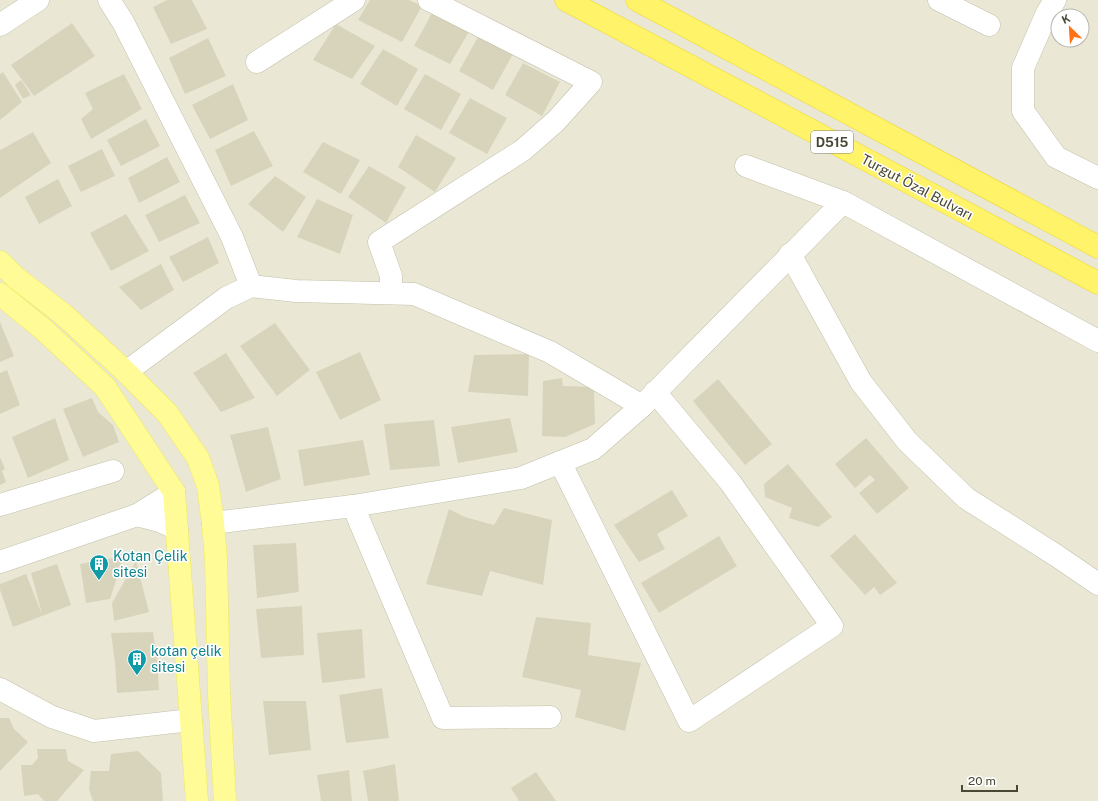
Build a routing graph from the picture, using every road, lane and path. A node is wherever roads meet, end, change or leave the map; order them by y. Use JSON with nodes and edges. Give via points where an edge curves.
{"nodes":[{"id":1,"x":38,"y":0,"type":"edge"},
{"id":2,"x":109,"y":0,"type":"edge"},
{"id":3,"x":354,"y":0,"type":"edge"},
{"id":4,"x":429,"y":0,"type":"edge"},
{"id":5,"x":566,"y":0,"type":"edge"},
{"id":6,"x":939,"y":0,"type":"edge"},
{"id":7,"x":1055,"y":0,"type":"edge"},
{"id":8,"x":646,"y":2,"type":"edge"},
{"id":9,"x":0,"y":25,"type":"edge"},
{"id":10,"x":989,"y":25,"type":"dead end"},
{"id":11,"x":257,"y":62,"type":"dead end"},
{"id":12,"x":746,"y":166,"type":"dead end"},
{"id":13,"x":1098,"y":178,"type":"edge"},
{"id":14,"x":843,"y":202,"type":"junction"},
{"id":15,"x":1098,"y":247,"type":"edge"},
{"id":16,"x":790,"y":254,"type":"junction"},
{"id":17,"x":0,"y":262,"type":"edge"},
{"id":18,"x":1098,"y":283,"type":"edge"},
{"id":19,"x":251,"y":286,"type":"junction"},
{"id":20,"x":391,"y":293,"type":"junction"},
{"id":21,"x":0,"y":294,"type":"edge"},
{"id":22,"x":1098,"y":341,"type":"edge"},
{"id":23,"x":126,"y":372,"type":"junction"},
{"id":24,"x":648,"y":399,"type":"junction"},
{"id":25,"x":560,"y":462,"type":"junction"},
{"id":26,"x":113,"y":471,"type":"dead end"},
{"id":27,"x":208,"y":486,"type":"junction"},
{"id":28,"x":174,"y":492,"type":"junction"},
{"id":29,"x":0,"y":505,"type":"edge"},
{"id":30,"x":353,"y":506,"type":"junction"},
{"id":31,"x":137,"y":515,"type":"junction"},
{"id":32,"x":213,"y":523,"type":"junction"},
{"id":33,"x":177,"y":529,"type":"junction"},
{"id":34,"x":0,"y":562,"type":"edge"},
{"id":35,"x":1098,"y":584,"type":"edge"},
{"id":36,"x":0,"y":690,"type":"edge"},
{"id":37,"x":550,"y":717,"type":"dead end"},
{"id":38,"x":191,"y":720,"type":"junction"},
{"id":39,"x":197,"y":801,"type":"edge"},
{"id":40,"x":224,"y":801,"type":"edge"}],
"edges":[{"from":1,"to":9,"type":"street"},
{"from":2,"to":19,"type":"street","via":[[123,22],[232,237]]},
{"from":3,"to":11,"type":"street"},
{"from":4,"to":20,"type":"street","via":[[591,82],[556,121],[523,150],[379,242],[390,276]]},
{"from":5,"to":18,"type":"highway","name":"Turgut Özal Bulvarı","number":"D515"},
{"from":6,"to":10,"type":"street"},
{"from":7,"to":13,"type":"street","via":[[1047,12],[1023,68],[1023,111],[1056,157]]},
{"from":8,"to":15,"type":"highway","number":"D515"},
{"from":12,"to":14,"type":"street"},
{"from":14,"to":16,"type":"street"},
{"from":14,"to":22,"type":"street"},
{"from":16,"to":24,"type":"street"},
{"from":16,"to":35,"type":"street","via":[[861,382],[907,441],[966,498]]},
{"from":17,"to":23,"type":"main road","via":[[64,315]]},
{"from":19,"to":20,"type":"street","via":[[296,291]]},
{"from":19,"to":23,"type":"street","via":[[226,298]]},
{"from":20,"to":24,"type":"street","via":[[414,294],[550,352]]},
{"from":21,"to":28,"type":"main road","via":[[43,329],[105,387]]},
{"from":23,"to":27,"type":"main road","via":[[167,413],[198,458]]},
{"from":24,"to":25,"type":"street","via":[[593,449]]},
{"from":24,"to":25,"type":"street","via":[[730,482],[832,626],[690,721]]},
{"from":25,"to":30,"type":"street","via":[[521,478]]},
{"from":26,"to":29,"type":"street"},
{"from":27,"to":28,"type":"main road","via":[[193,483]]},
{"from":27,"to":32,"type":"main road"},
{"from":28,"to":31,"type":"street"},
{"from":28,"to":33,"type":"main road"},
{"from":30,"to":32,"type":"street"},
{"from":30,"to":37,"type":"street","via":[[443,718]]},
{"from":31,"to":33,"type":"street","via":[[160,520]]},
{"from":31,"to":34,"type":"street"},
{"from":32,"to":33,"type":"main road","via":[[194,532]]},
{"from":32,"to":40,"type":"main road"},
{"from":33,"to":38,"type":"main road"},
{"from":36,"to":38,"type":"street","via":[[52,717],[94,731]]},
{"from":38,"to":39,"type":"main road"}]}
